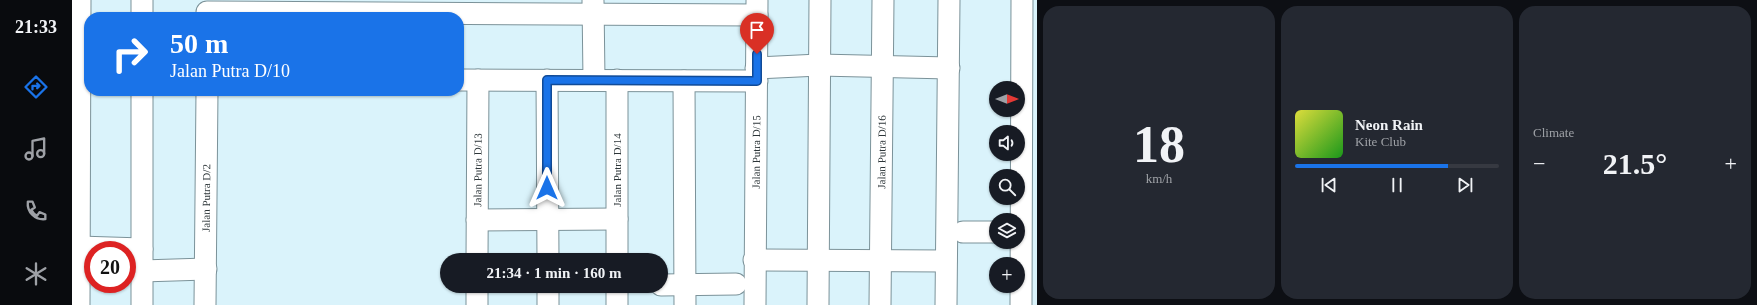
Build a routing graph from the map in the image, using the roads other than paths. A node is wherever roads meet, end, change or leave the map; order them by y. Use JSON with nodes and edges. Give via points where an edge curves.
{"nodes":[{"id":1,"x":80,"y":0,"type":"edge"},
{"id":2,"x":142,"y":0,"type":"edge"},
{"id":3,"x":820,"y":0,"type":"edge"},
{"id":4,"x":883,"y":0,"type":"edge"},
{"id":5,"x":949,"y":0,"type":"edge"},
{"id":6,"x":1022,"y":0,"type":"edge"},
{"id":7,"x":593,"y":7,"type":"edge"},
{"id":8,"x":757,"y":7,"type":"edge"},
{"id":9,"x":207,"y":10,"type":"edge"},
{"id":10,"x":373,"y":10,"type":"edge"},
{"id":11,"x":142,"y":12,"type":"edge"},
{"id":12,"x":84,"y":25,"type":"edge"},
{"id":13,"x":819,"y":66,"type":"junction"},
{"id":14,"x":84,"y":67,"type":"edge"},
{"id":15,"x":882,"y":67,"type":"junction"},
{"id":16,"x":949,"y":68,"type":"junction"},
{"id":17,"x":757,"y":74,"type":"junction"},
{"id":18,"x":469,"y":80,"type":"edge"},
{"id":19,"x":547,"y":80,"type":"junction"},
{"id":20,"x":594,"y":80,"type":"junction"},
{"id":21,"x":617,"y":80,"type":"junction"},
{"id":22,"x":684,"y":81,"type":"junction"},
{"id":23,"x":142,"y":96,"type":"edge"},
{"id":24,"x":207,"y":96,"type":"edge"},
{"id":25,"x":1025,"y":213,"type":"edge"},
{"id":26,"x":548,"y":219,"type":"junction"},
{"id":27,"x":617,"y":219,"type":"junction"},
{"id":28,"x":477,"y":220,"type":"junction"},
{"id":29,"x":963,"y":232,"type":"dead end"},
{"id":30,"x":989,"y":232,"type":"edge"},
{"id":31,"x":79,"y":247,"type":"junction"},
{"id":32,"x":142,"y":249,"type":"junction"},
{"id":33,"x":1024,"y":249,"type":"edge"},
{"id":34,"x":477,"y":253,"type":"edge"},
{"id":35,"x":548,"y":253,"type":"edge"},
{"id":36,"x":617,"y":253,"type":"edge"},
{"id":37,"x":754,"y":260,"type":"junction"},
{"id":38,"x":818,"y":260,"type":"junction"},
{"id":39,"x":880,"y":260,"type":"junction"},
{"id":40,"x":946,"y":261,"type":"junction"},
{"id":41,"x":206,"y":269,"type":"junction"},
{"id":42,"x":142,"y":271,"type":"junction"},
{"id":43,"x":736,"y":284,"type":"dead end"},
{"id":44,"x":668,"y":285,"type":"edge"},
{"id":45,"x":685,"y":285,"type":"junction"},
{"id":46,"x":477,"y":293,"type":"edge"},
{"id":47,"x":548,"y":293,"type":"edge"},
{"id":48,"x":617,"y":293,"type":"edge"},
{"id":49,"x":79,"y":305,"type":"edge"},
{"id":50,"x":142,"y":305,"type":"edge"},
{"id":51,"x":205,"y":305,"type":"edge"},
{"id":52,"x":477,"y":305,"type":"edge"},
{"id":53,"x":548,"y":305,"type":"edge"},
{"id":54,"x":617,"y":305,"type":"edge"},
{"id":55,"x":685,"y":305,"type":"edge"},
{"id":56,"x":755,"y":305,"type":"edge"},
{"id":57,"x":818,"y":305,"type":"edge"},
{"id":58,"x":880,"y":305,"type":"edge"},
{"id":59,"x":946,"y":305,"type":"edge"},
{"id":60,"x":1021,"y":305,"type":"edge"}],
"edges":[{"from":1,"to":12,"type":"street"},
{"from":2,"to":11,"type":"street"},
{"from":3,"to":13,"type":"street"},
{"from":4,"to":15,"type":"street","name":"Jalan Putra D/16"},
{"from":5,"to":16,"type":"street"},
{"from":6,"to":25,"type":"street"},
{"from":7,"to":8,"type":"street"},
{"from":7,"to":10,"type":"street"},
{"from":7,"to":20,"type":"street"},
{"from":8,"to":17,"type":"street","name":"Jalan Putra D/15"},
{"from":9,"to":10,"type":"street"},
{"from":13,"to":15,"type":"street"},
{"from":13,"to":17,"type":"street"},
{"from":13,"to":38,"type":"street"},
{"from":14,"to":31,"type":"street"},
{"from":15,"to":16,"type":"street"},
{"from":15,"to":39,"type":"street","name":"Jalan Putra D/16"},
{"from":16,"to":40,"type":"street"},
{"from":17,"to":22,"type":"street"},
{"from":17,"to":37,"type":"street","name":"Jalan Putra D/15"},
{"from":18,"to":19,"type":"street"},
{"from":18,"to":28,"type":"street","name":"Jalan Putra D/13"},
{"from":19,"to":20,"type":"street"},
{"from":19,"to":26,"type":"street"},
{"from":20,"to":21,"type":"street"},
{"from":21,"to":22,"type":"street"},
{"from":21,"to":27,"type":"street","name":"Jalan Putra D/14"},
{"from":22,"to":45,"type":"street"},
{"from":23,"to":32,"type":"street"},
{"from":24,"to":41,"type":"street","name":"Jalan Putra D/2"},
{"from":26,"to":27,"type":"street"},
{"from":26,"to":28,"type":"street"},
{"from":26,"to":35,"type":"street"},
{"from":27,"to":36,"type":"street","name":"Jalan Putra D/14"},
{"from":28,"to":34,"type":"street","name":"Jalan Putra D/13"},
{"from":29,"to":30,"type":"street"},
{"from":31,"to":32,"type":"street"},
{"from":31,"to":49,"type":"street"},
{"from":32,"to":42,"type":"street"},
{"from":33,"to":60,"type":"street"},
{"from":37,"to":38,"type":"street"},
{"from":37,"to":56,"type":"street","name":"Jalan Putra D/15"},
{"from":38,"to":39,"type":"street"},
{"from":38,"to":57,"type":"street"},
{"from":39,"to":40,"type":"street"},
{"from":39,"to":58,"type":"street","name":"Jalan Putra D/16"},
{"from":40,"to":59,"type":"street"},
{"from":41,"to":42,"type":"street"},
{"from":41,"to":51,"type":"street","name":"Jalan Putra D/2"},
{"from":42,"to":50,"type":"street"},
{"from":43,"to":45,"type":"street"},
{"from":44,"to":45,"type":"street"},
{"from":45,"to":55,"type":"street"},
{"from":46,"to":52,"type":"street"},
{"from":47,"to":53,"type":"street"},
{"from":48,"to":54,"type":"street"}]}
